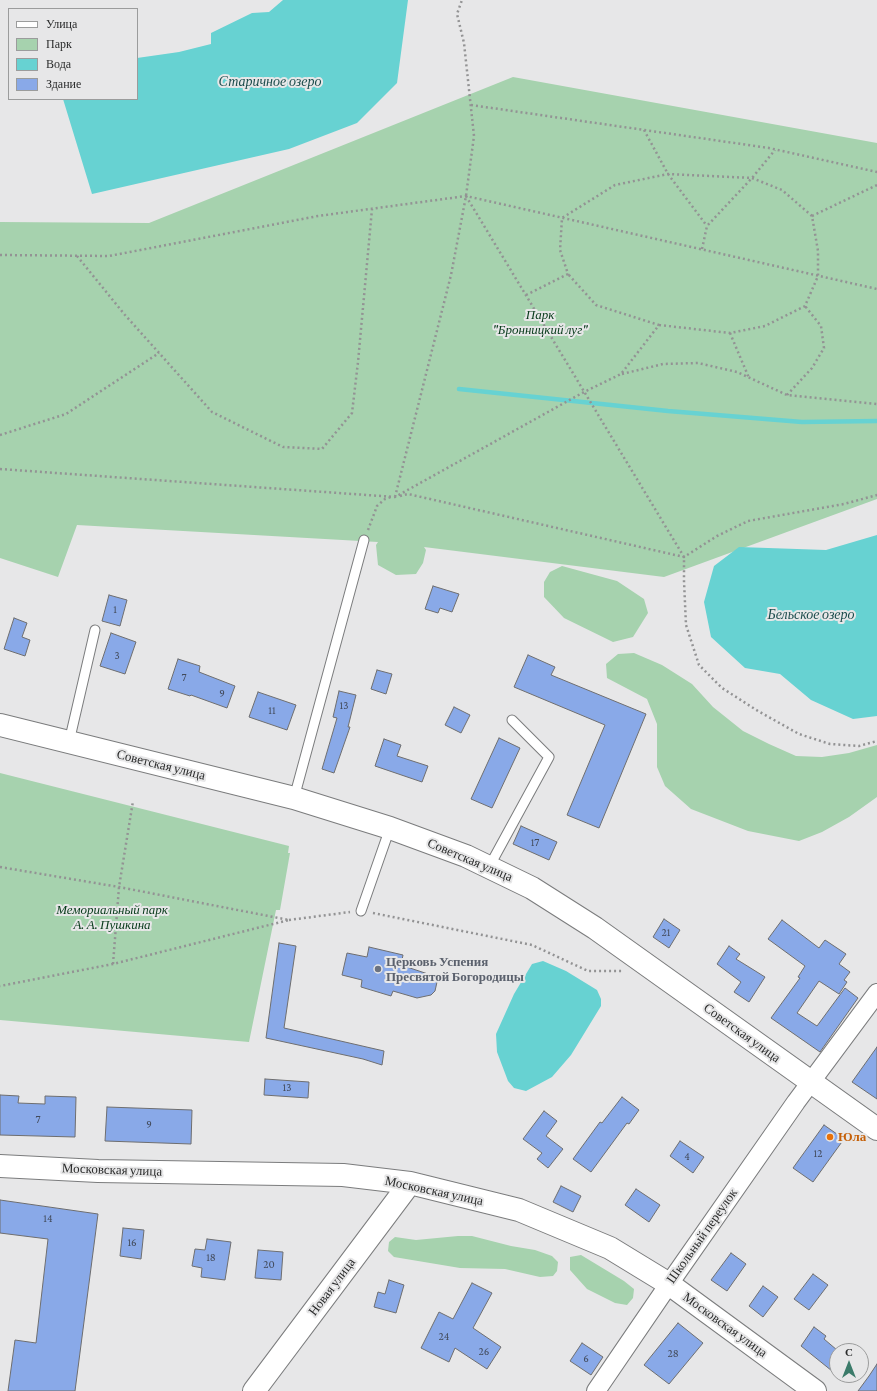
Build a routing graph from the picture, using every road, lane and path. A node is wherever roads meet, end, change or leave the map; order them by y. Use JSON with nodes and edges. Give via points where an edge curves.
{"nodes":[{"id":1,"x":462,"y":0,"type":"edge"},
{"id":2,"x":471,"y":105,"type":"junction"},
{"id":3,"x":644,"y":130,"type":"junction"},
{"id":4,"x":775,"y":150,"type":"junction"},
{"id":5,"x":877,"y":172,"type":"edge"},
{"id":6,"x":668,"y":174,"type":"junction"},
{"id":7,"x":752,"y":178,"type":"junction"},
{"id":8,"x":877,"y":185,"type":"edge"},
{"id":9,"x":466,"y":196,"type":"junction"},
{"id":10,"x":372,"y":209,"type":"junction"},
{"id":11,"x":812,"y":216,"type":"junction"},
{"id":12,"x":562,"y":218,"type":"junction"},
{"id":13,"x":707,"y":226,"type":"junction"},
{"id":14,"x":702,"y":249,"type":"junction"},
{"id":15,"x":0,"y":255,"type":"edge"},
{"id":16,"x":76,"y":256,"type":"junction"},
{"id":17,"x":568,"y":274,"type":"junction"},
{"id":18,"x":818,"y":276,"type":"junction"},
{"id":19,"x":877,"y":289,"type":"edge"},
{"id":20,"x":526,"y":295,"type":"junction"},
{"id":21,"x":805,"y":306,"type":"junction"},
{"id":22,"x":659,"y":325,"type":"junction"},
{"id":23,"x":730,"y":333,"type":"junction"},
{"id":24,"x":159,"y":352,"type":"junction"},
{"id":25,"x":621,"y":374,"type":"junction"},
{"id":26,"x":749,"y":378,"type":"junction"},
{"id":27,"x":584,"y":392,"type":"junction"},
{"id":28,"x":787,"y":396,"type":"junction"},
{"id":29,"x":877,"y":404,"type":"edge"},
{"id":30,"x":0,"y":435,"type":"edge"},
{"id":31,"x":0,"y":470,"type":"edge"},
{"id":32,"x":877,"y":495,"type":"edge"},
{"id":33,"x":395,"y":497,"type":"junction"},
{"id":34,"x":364,"y":540,"type":"joint"},
{"id":35,"x":684,"y":557,"type":"junction"},
{"id":36,"x":95,"y":630,"type":"dead end"},
{"id":37,"x":512,"y":720,"type":"dead end"},
{"id":38,"x":0,"y":725,"type":"edge"},
{"id":39,"x":877,"y":741,"type":"edge"},
{"id":40,"x":68,"y":742,"type":"junction"},
{"id":41,"x":294,"y":798,"type":"junction"},
{"id":42,"x":133,"y":801,"type":"dead end"},
{"id":43,"x":390,"y":828,"type":"junction"},
{"id":44,"x":0,"y":867,"type":"edge"},
{"id":45,"x":489,"y":867,"type":"junction"},
{"id":46,"x":119,"y":887,"type":"junction"},
{"id":47,"x":361,"y":911,"type":"junction"},
{"id":48,"x":289,"y":920,"type":"junction"},
{"id":49,"x":113,"y":964,"type":"junction"},
{"id":50,"x":626,"y":971,"type":"dead end"},
{"id":51,"x":0,"y":986,"type":"edge"},
{"id":52,"x":877,"y":993,"type":"edge"},
{"id":53,"x":810,"y":1082,"type":"junction"},
{"id":54,"x":877,"y":1129,"type":"edge"},
{"id":55,"x":0,"y":1166,"type":"edge"},
{"id":56,"x":410,"y":1183,"type":"junction"},
{"id":57,"x":669,"y":1284,"type":"junction"},
{"id":58,"x":254,"y":1391,"type":"edge"},
{"id":59,"x":596,"y":1391,"type":"edge"},
{"id":60,"x":815,"y":1391,"type":"edge"}],
"edges":[{"from":1,"to":2,"type":"path","via":[[457,14],[464,43]]},
{"from":2,"to":3,"type":"path"},
{"from":2,"to":9,"type":"path","via":[[474,136]]},
{"from":3,"to":4,"type":"path"},
{"from":3,"to":6,"type":"path"},
{"from":4,"to":5,"type":"path"},
{"from":4,"to":7,"type":"path"},
{"from":6,"to":7,"type":"path"},
{"from":6,"to":12,"type":"path","via":[[615,185]]},
{"from":6,"to":13,"type":"path"},
{"from":7,"to":11,"type":"path","via":[[782,190]]},
{"from":7,"to":13,"type":"path"},
{"from":8,"to":11,"type":"path"},
{"from":9,"to":10,"type":"path"},
{"from":9,"to":12,"type":"path"},
{"from":9,"to":20,"type":"path"},
{"from":9,"to":33,"type":"path","via":[[451,275]]},
{"from":10,"to":16,"type":"path","via":[[318,216],[109,256]]},
{"from":10,"to":24,"type":"path","via":[[352,413],[322,449],[283,447],[212,412]]},
{"from":11,"to":18,"type":"path","via":[[818,251]]},
{"from":12,"to":14,"type":"path"},
{"from":12,"to":17,"type":"path","via":[[560,250]]},
{"from":13,"to":14,"type":"path"},
{"from":14,"to":18,"type":"path"},
{"from":15,"to":16,"type":"path"},
{"from":16,"to":24,"type":"path"},
{"from":17,"to":20,"type":"path"},
{"from":17,"to":22,"type":"path","via":[[596,305]]},
{"from":18,"to":19,"type":"path"},
{"from":18,"to":21,"type":"path"},
{"from":20,"to":27,"type":"path"},
{"from":21,"to":23,"type":"path","via":[[765,326]]},
{"from":21,"to":28,"type":"path","via":[[821,326],[824,348],[812,368]]},
{"from":22,"to":23,"type":"path"},
{"from":22,"to":25,"type":"path"},
{"from":23,"to":26,"type":"path"},
{"from":24,"to":30,"type":"path","via":[[66,414]]},
{"from":25,"to":26,"type":"path","via":[[663,364],[698,363],[737,372]]},
{"from":25,"to":27,"type":"path"},
{"from":26,"to":28,"type":"path"},
{"from":27,"to":33,"type":"path"},
{"from":27,"to":35,"type":"path"},
{"from":28,"to":29,"type":"path"},
{"from":31,"to":33,"type":"path"},
{"from":32,"to":35,"type":"path","via":[[844,504],[748,521],[717,536]]},
{"from":33,"to":34,"type":"path","via":[[385,499],[377,506]]},
{"from":33,"to":35,"type":"path","via":[[408,494]]},
{"from":34,"to":41,"type":"lane"},
{"from":35,"to":39,"type":"path","via":[[686,625],[698,665],[722,688],[800,734],[830,744],[859,746]]},
{"from":36,"to":40,"type":"lane"},
{"from":37,"to":45,"type":"lane","via":[[549,757]]},
{"from":38,"to":40,"type":"street","name":"Советская улица"},
{"from":40,"to":41,"type":"street","name":"Советская улица"},
{"from":41,"to":43,"type":"street","name":"Советская улица"},
{"from":42,"to":46,"type":"path"},
{"from":43,"to":45,"type":"street","name":"Советская улица"},
{"from":43,"to":47,"type":"lane"},
{"from":44,"to":46,"type":"path"},
{"from":45,"to":53,"type":"street","name":"Советская улица","via":[[532,888],[595,928]]},
{"from":46,"to":48,"type":"path"},
{"from":46,"to":49,"type":"path"},
{"from":47,"to":48,"type":"path"},
{"from":47,"to":50,"type":"path","via":[[532,945],[588,971]]},
{"from":48,"to":49,"type":"path"},
{"from":49,"to":51,"type":"path"},
{"from":52,"to":53,"type":"street","name":"Школьный переулок"},
{"from":53,"to":54,"type":"street","name":"Советская улица"},
{"from":53,"to":57,"type":"street","name":"Школьный переулок"},
{"from":55,"to":56,"type":"street","name":"Московская улица","via":[[98,1171],[343,1175]]},
{"from":56,"to":57,"type":"street","name":"Московская улица","via":[[519,1210],[610,1248]]},
{"from":56,"to":58,"type":"street","name":"Новая улица"},
{"from":57,"to":59,"type":"street","name":"Школьный переулок"},
{"from":57,"to":60,"type":"street","name":"Московская улица"}]}
